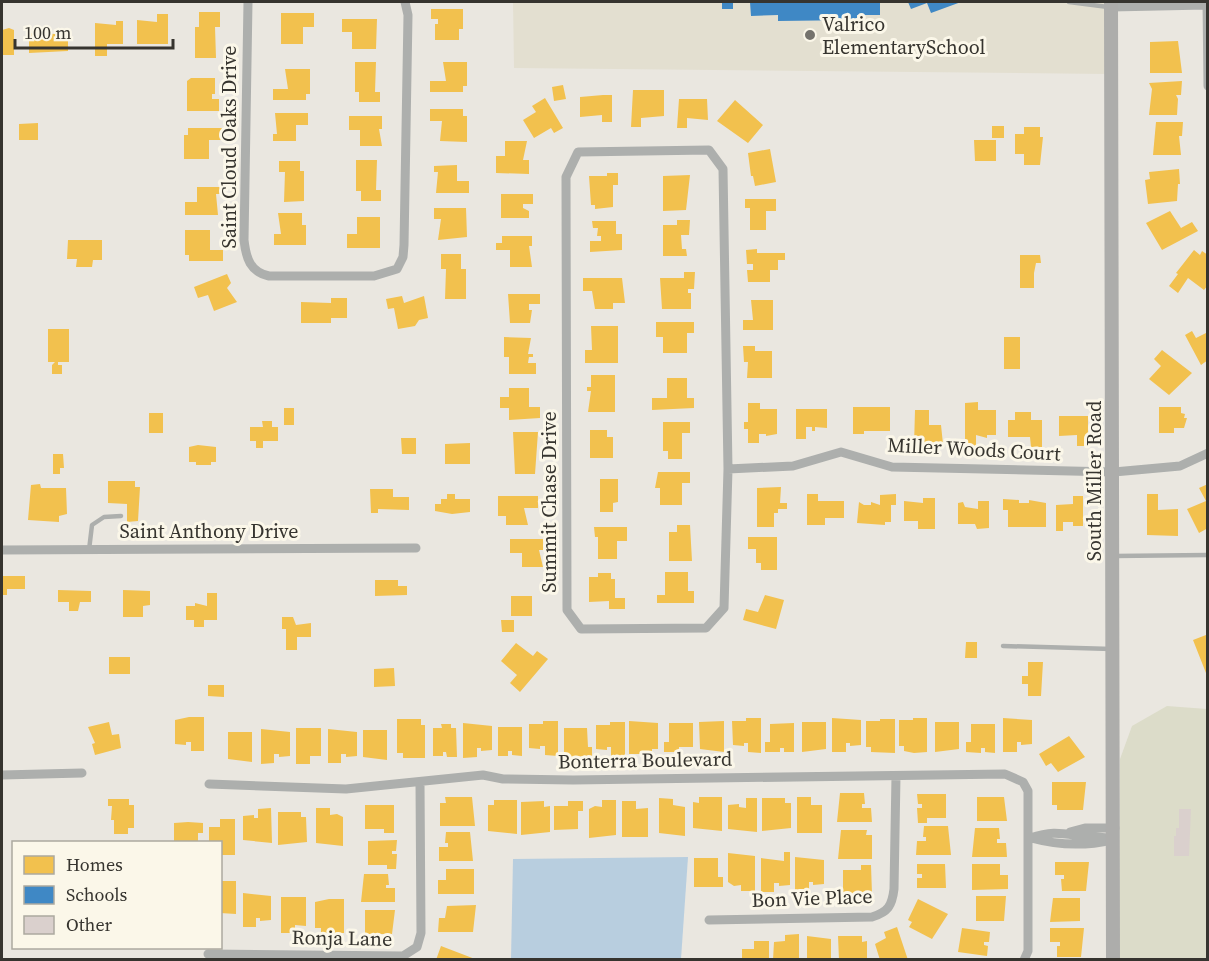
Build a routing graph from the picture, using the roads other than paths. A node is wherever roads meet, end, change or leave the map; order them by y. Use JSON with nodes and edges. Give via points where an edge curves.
{"nodes":[{"id":1,"x":248,"y":2,"type":"edge"},
{"id":2,"x":405,"y":2,"type":"edge"},
{"id":3,"x":1069,"y":2,"type":"edge"},
{"id":4,"x":1207,"y":3,"type":"edge"},
{"id":5,"x":1111,"y":4,"type":"edge"},
{"id":6,"x":1208,"y":86,"type":"edge"},
{"id":7,"x":1208,"y":453,"type":"edge"},
{"id":8,"x":728,"y":469,"type":"junction"},
{"id":9,"x":1114,"y":472,"type":"junction"},
{"id":10,"x":121,"y":516,"type":"dead end"},
{"id":11,"x":416,"y":548,"type":"dead end"},
{"id":12,"x":2,"y":550,"type":"edge"},
{"id":13,"x":89,"y":550,"type":"junction"},
{"id":14,"x":1208,"y":555,"type":"edge"},
{"id":15,"x":1114,"y":556,"type":"junction"},
{"id":16,"x":1004,"y":646,"type":"dead end"},
{"id":17,"x":1114,"y":649,"type":"junction"},
{"id":18,"x":82,"y":773,"type":"dead end"},
{"id":19,"x":2,"y":775,"type":"edge"},
{"id":20,"x":896,"y":776,"type":"junction"},
{"id":21,"x":420,"y":783,"type":"junction"},
{"id":22,"x":209,"y":784,"type":"dead end"},
{"id":23,"x":1114,"y":833,"type":"junction"},
{"id":24,"x":1030,"y":838,"type":"junction"},
{"id":25,"x":709,"y":920,"type":"dead end"},
{"id":26,"x":208,"y":954,"type":"dead end"},
{"id":27,"x":1024,"y":960,"type":"edge"},
{"id":28,"x":1113,"y":960,"type":"edge"}],
"edges":[{"from":1,"to":2,"type":"street","name":"Saint Cloud Oaks Drive","via":[[244,240],[249,263],[257,272],[269,276],[374,276],[397,269],[404,251],[408,15]]},
{"from":3,"to":5,"type":"lane"},
{"from":4,"to":5,"type":"street"},
{"from":4,"to":6,"type":"street"},
{"from":5,"to":9,"type":"street","name":"South Miller Road"},
{"from":7,"to":9,"type":"street","name":"Miller Woods Court","via":[[1180,466]]},
{"from":8,"to":8,"type":"street","name":"Summit Chase Drive","via":[[724,608],[706,628],[581,629],[567,610],[566,177],[578,152],[709,150],[723,169]]},
{"from":8,"to":9,"type":"street","name":"Miller Woods Court","via":[[794,466],[841,452],[892,467]]},
{"from":9,"to":15,"type":"street","name":"South Miller Road"},
{"from":10,"to":13,"type":"lane","via":[[104,517],[92,525]]},
{"from":11,"to":13,"type":"street","name":"Saint Anthony Drive"},
{"from":12,"to":13,"type":"street","name":"Saint Anthony Drive"},
{"from":14,"to":15,"type":"lane"},
{"from":15,"to":17,"type":"street","name":"South Miller Road"},
{"from":16,"to":17,"type":"lane"},
{"from":17,"to":23,"type":"street","name":"South Miller Road"},
{"from":18,"to":19,"type":"street"},
{"from":20,"to":21,"type":"street","name":"Bonterra Boulevard","via":[[573,780],[483,775]]},
{"from":20,"to":24,"type":"street","name":"Bonterra Boulevard","via":[[1014,777],[1028,791]]},
{"from":20,"to":25,"type":"street","name":"Bon Vie Place","via":[[894,889],[892,904],[885,913],[872,917]]},
{"from":21,"to":22,"type":"street","name":"Bonterra Boulevard","via":[[346,789]]},
{"from":21,"to":26,"type":"street","name":"Ronja Lane","via":[[421,933],[417,947],[403,956]]},
{"from":23,"to":24,"type":"street","via":[[1079,836],[1049,832]]},
{"from":23,"to":24,"type":"street","via":[[1099,843]]},
{"from":23,"to":28,"type":"street","name":"South Miller Road"},
{"from":24,"to":27,"type":"street","name":"Bonterra Boulevard","via":[[1028,951]]}]}
